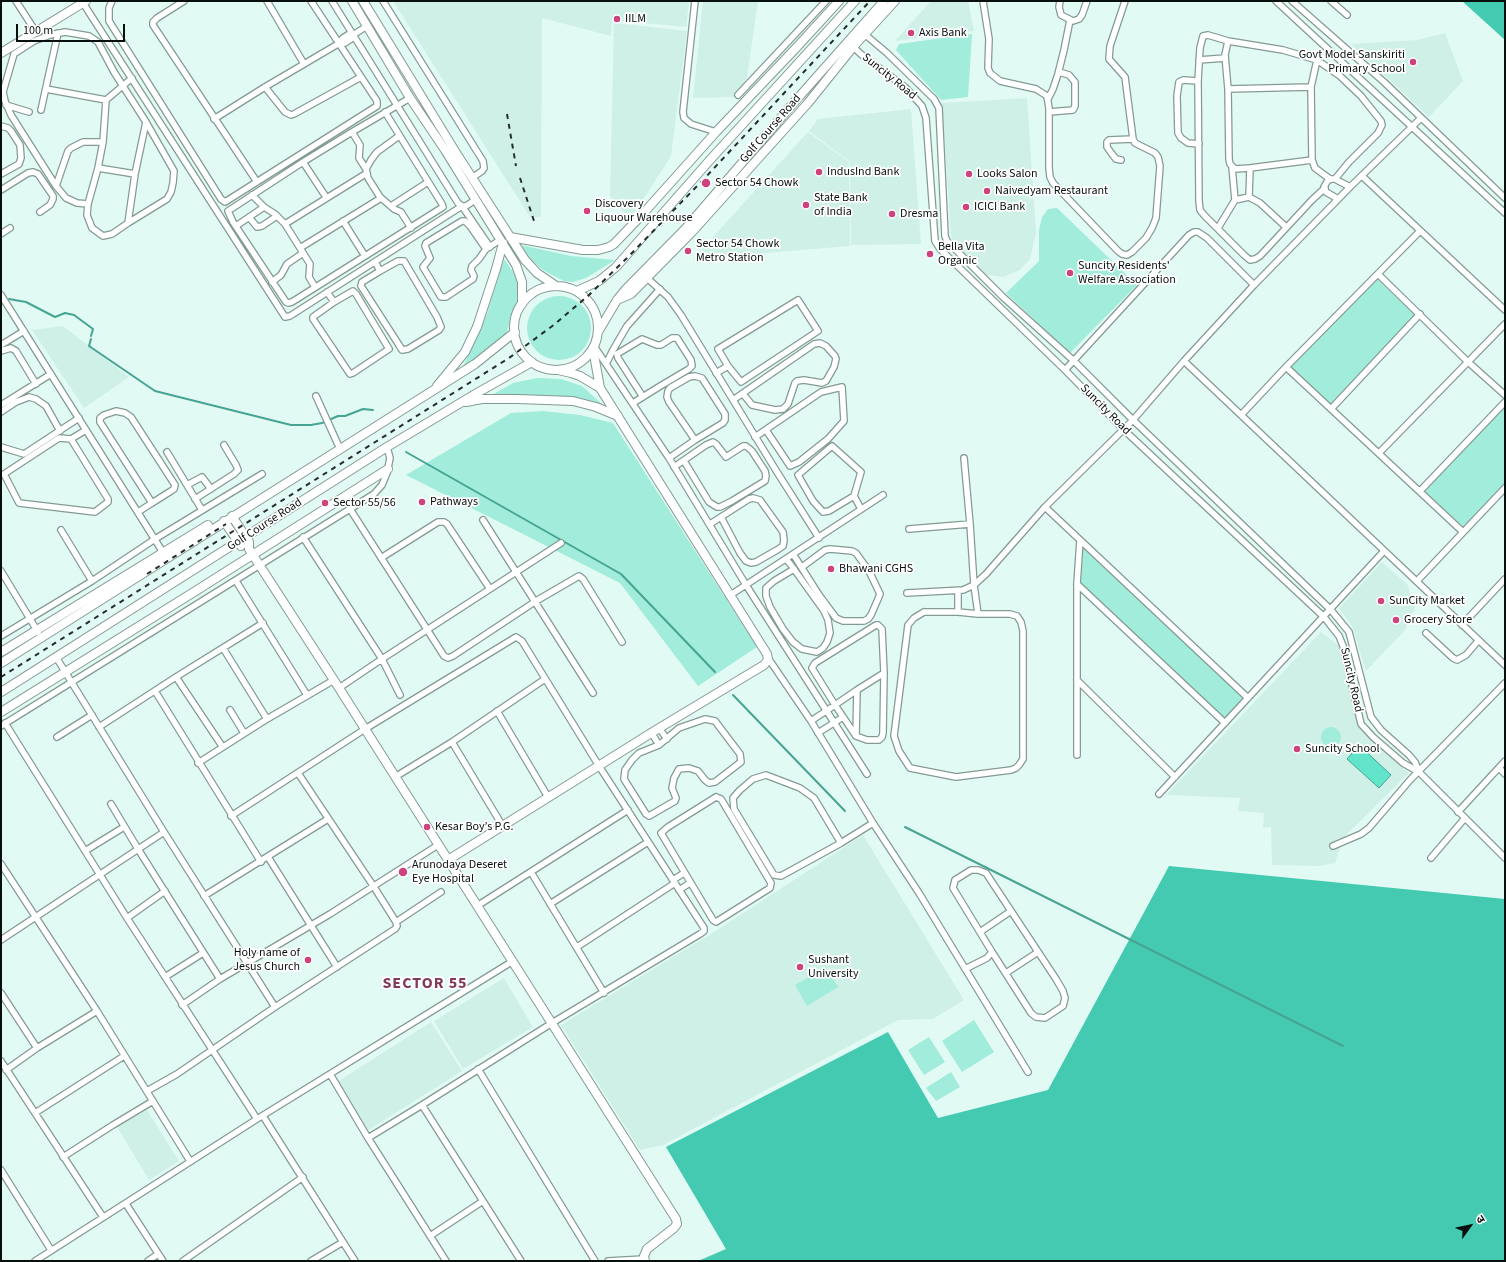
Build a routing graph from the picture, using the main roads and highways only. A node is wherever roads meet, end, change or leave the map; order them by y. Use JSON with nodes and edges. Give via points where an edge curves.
{"nodes":[{"id":1,"x":352,"y":1,"type":"edge"},
{"id":2,"x":363,"y":1,"type":"edge"},
{"id":3,"x":839,"y":1,"type":"edge"},
{"id":4,"x":854,"y":1,"type":"edge"},
{"id":5,"x":884,"y":1,"type":"edge"},
{"id":6,"x":895,"y":1,"type":"edge"},
{"id":7,"x":85,"y":2,"type":"edge"},
{"id":8,"x":812,"y":31,"type":"junction"},
{"id":9,"x":861,"y":32,"type":"junction"},
{"id":10,"x":850,"y":44,"type":"junction"},
{"id":11,"x":1,"y":53,"type":"edge"},
{"id":12,"x":806,"y":54,"type":"junction"},
{"id":13,"x":624,"y":234,"type":"junction"},
{"id":14,"x":510,"y":237,"type":"junction"},
{"id":15,"x":502,"y":242,"type":"junction"},
{"id":16,"x":634,"y":244,"type":"junction"},
{"id":17,"x":556,"y":286,"type":"junction"},
{"id":18,"x":577,"y":291,"type":"junction"},
{"id":19,"x":617,"y":300,"type":"junction"},
{"id":20,"x":522,"y":304,"type":"junction"},
{"id":21,"x":515,"y":332,"type":"junction"},
{"id":22,"x":598,"y":332,"type":"junction"},
{"id":23,"x":594,"y":347,"type":"junction"},
{"id":24,"x":532,"y":362,"type":"junction"},
{"id":25,"x":558,"y":370,"type":"junction"},
{"id":26,"x":600,"y":388,"type":"junction"},
{"id":27,"x":432,"y":391,"type":"junction"},
{"id":28,"x":458,"y":404,"type":"junction"},
{"id":29,"x":618,"y":416,"type":"junction"},
{"id":30,"x":339,"y":446,"type":"junction"},
{"id":31,"x":388,"y":469,"type":"road end"},
{"id":32,"x":232,"y":516,"type":"junction"},
{"id":33,"x":224,"y":522,"type":"junction"},
{"id":34,"x":246,"y":537,"type":"junction"},
{"id":35,"x":238,"y":542,"type":"junction"},
{"id":36,"x":251,"y":552,"type":"junction"},
{"id":37,"x":165,"y":556,"type":"junction"},
{"id":38,"x":1,"y":652,"type":"edge"},
{"id":39,"x":1,"y":663,"type":"edge"},
{"id":40,"x":1,"y":692,"type":"edge"},
{"id":41,"x":1,"y":712,"type":"edge"},
{"id":42,"x":448,"y":860,"type":"junction"},
{"id":43,"x":644,"y":1260,"type":"edge"}],
"edges":[{"from":1,"to":15,"type":"main road","via":[[410,98]]},
{"from":2,"to":14,"type":"main road"},
{"from":3,"to":8,"type":"main road"},
{"from":4,"to":12,"type":"main road","name":"Golf Course Road"},
{"from":5,"to":9,"type":"main road","name":"Golf Course Road"},
{"from":6,"to":9,"type":"main road"},
{"from":7,"to":11,"type":"main road"},
{"from":8,"to":12,"type":"main road"},
{"from":8,"to":13,"type":"main road"},
{"from":9,"to":10,"type":"main road","name":"Golf Course Road"},
{"from":10,"to":19,"type":"main road","name":"Golf Course Road","via":[[686,228],[638,275]]},
{"from":10,"to":19,"type":"main road","via":[[808,103],[697,226],[631,294]]},
{"from":12,"to":16,"type":"main road","name":"Golf Course Road"},
{"from":13,"to":14,"type":"main road","via":[[610,247],[598,250],[583,250]]},
{"from":13,"to":16,"type":"main road"},
{"from":14,"to":17,"type":"main road","via":[[537,273]]},
{"from":15,"to":20,"type":"main road","via":[[516,265],[522,282]]},
{"from":15,"to":27,"type":"main road","via":[[477,327],[465,352]]},
{"from":16,"to":18,"type":"main road","name":"Golf Course Road","via":[[616,267],[599,281]]},
{"from":17,"to":18,"type":"main road"},
{"from":17,"to":20,"type":"main road","via":[[537,290]]},
{"from":18,"to":22,"type":"main road","via":[[594,309],[598,320]]},
{"from":19,"to":22,"type":"main road","name":"Golf Course Road"},
{"from":20,"to":21,"type":"main road","via":[[516,317]]},
{"from":21,"to":24,"type":"main road","via":[[518,343]]},
{"from":21,"to":27,"type":"main road","name":"Golf Course Road","via":[[475,364]]},
{"from":22,"to":23,"type":"main road"},
{"from":23,"to":25,"type":"main road","via":[[577,364]]},
{"from":23,"to":26,"type":"main road"},
{"from":24,"to":25,"type":"main road","via":[[544,368]]},
{"from":24,"to":28,"type":"main road","name":"Golf Course Road"},
{"from":25,"to":26,"type":"main road","via":[[576,374]]},
{"from":26,"to":29,"type":"main road"},
{"from":27,"to":30,"type":"main road","name":"Golf Course Road"},
{"from":28,"to":29,"type":"main road","via":[[473,400],[496,399],[573,402]]},
{"from":28,"to":34,"type":"main road","name":"Golf Course Road"},
{"from":29,"to":42,"type":"main road","via":[[767,654],[768,660],[764,665],[651,732]]},
{"from":30,"to":32,"type":"main road","name":"Golf Course Road"},
{"from":30,"to":37,"type":"main road"},
{"from":31,"to":36,"type":"main road"},
{"from":32,"to":33,"type":"main road","name":"Golf Course Road"},
{"from":32,"to":34,"type":"main road"},
{"from":33,"to":35,"type":"main road"},
{"from":33,"to":37,"type":"main road","name":"Golf Course Road"},
{"from":34,"to":35,"type":"main road","name":"Golf Course Road"},
{"from":34,"to":36,"type":"main road"},
{"from":35,"to":36,"type":"main road"},
{"from":35,"to":40,"type":"main road","name":"Golf Course Road"},
{"from":36,"to":41,"type":"main road"},
{"from":36,"to":42,"type":"main road"},
{"from":37,"to":38,"type":"main road"},
{"from":37,"to":39,"type":"main road","name":"Golf Course Road"},
{"from":42,"to":43,"type":"main road","via":[[676,1218],[674,1228],[647,1250]]}]}
